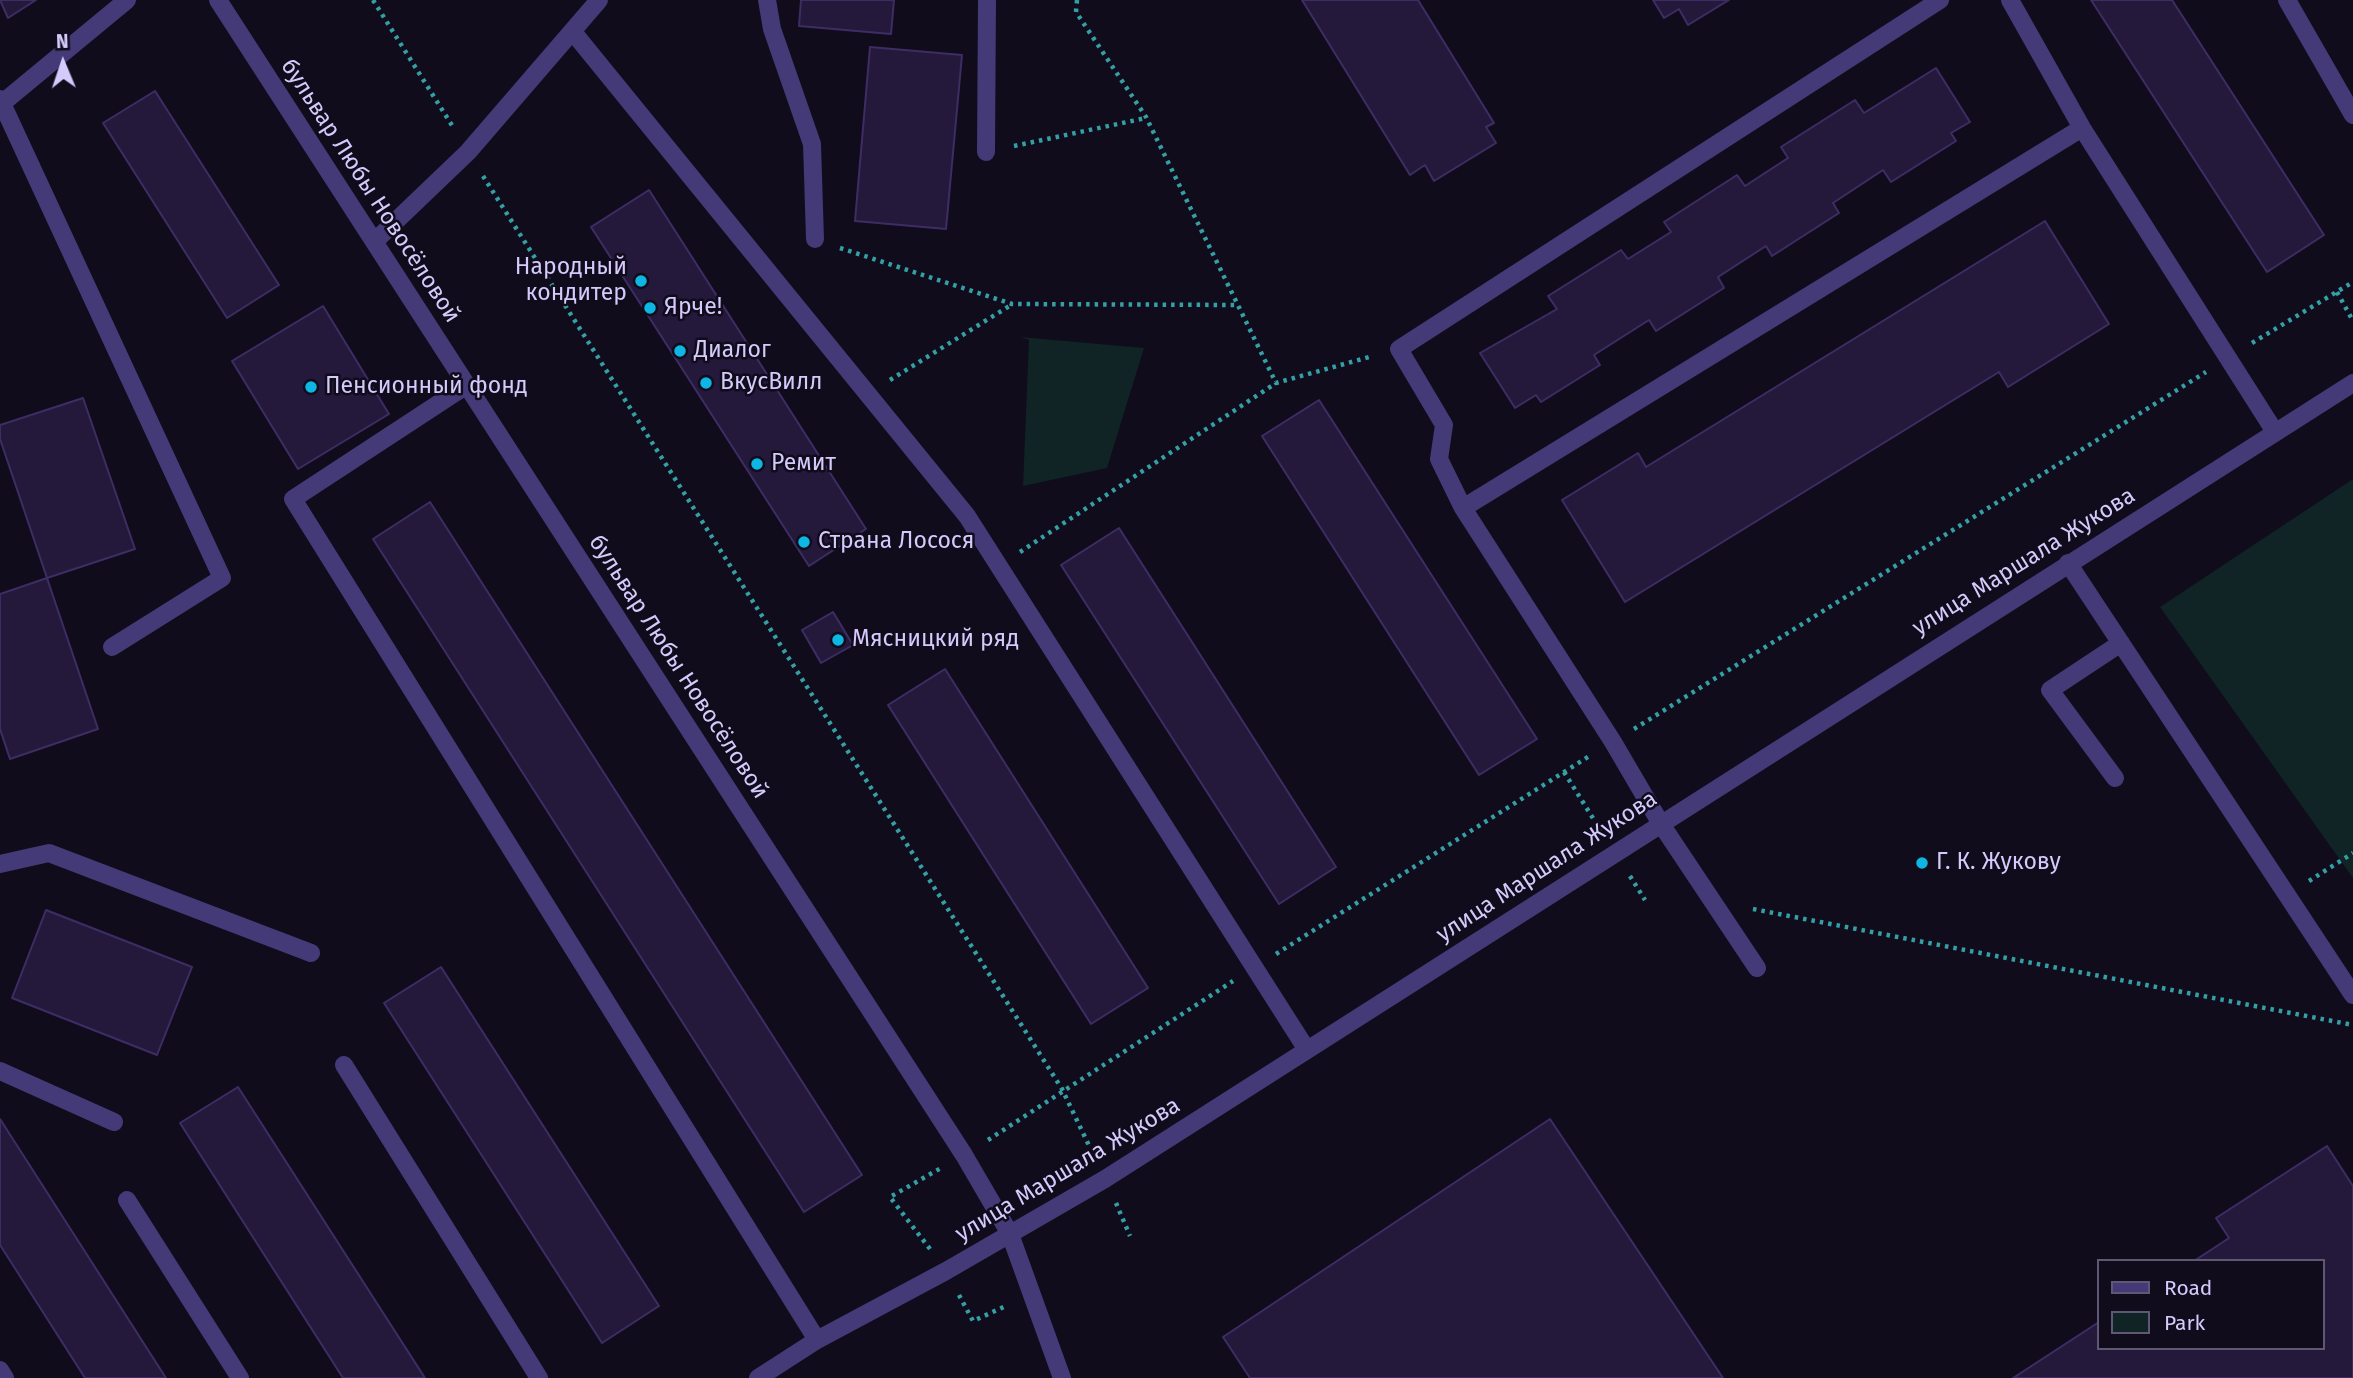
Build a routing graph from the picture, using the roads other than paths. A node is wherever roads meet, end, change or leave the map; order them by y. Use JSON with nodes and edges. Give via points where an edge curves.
{"nodes":[{"id":1,"x":127,"y":0,"type":"edge"},
{"id":2,"x":218,"y":0,"type":"edge"},
{"id":3,"x":599,"y":0,"type":"edge"},
{"id":4,"x":767,"y":0,"type":"edge"},
{"id":5,"x":987,"y":0,"type":"edge"},
{"id":6,"x":1940,"y":0,"type":"edge"},
{"id":7,"x":2010,"y":0,"type":"edge"},
{"id":8,"x":2287,"y":0,"type":"edge"},
{"id":9,"x":573,"y":32,"type":"junction"},
{"id":10,"x":1,"y":102,"type":"edge"},
{"id":11,"x":2353,"y":115,"type":"edge"},
{"id":12,"x":2082,"y":128,"type":"junction"},
{"id":13,"x":986,"y":152,"type":"road end"},
{"id":14,"x":815,"y":239,"type":"road end"},
{"id":15,"x":374,"y":242,"type":"junction"},
{"id":16,"x":2353,"y":383,"type":"edge"},
{"id":17,"x":467,"y":385,"type":"junction"},
{"id":18,"x":2275,"y":432,"type":"junction"},
{"id":19,"x":1463,"y":508,"type":"junction"},
{"id":20,"x":2068,"y":563,"type":"junction"},
{"id":21,"x":2121,"y":643,"type":"junction"},
{"id":22,"x":112,"y":647,"type":"dead end"},
{"id":23,"x":2115,"y":778,"type":"dead end"},
{"id":24,"x":1661,"y":824,"type":"junction"},
{"id":25,"x":0,"y":864,"type":"edge"},
{"id":26,"x":311,"y":953,"type":"dead end"},
{"id":27,"x":1756,"y":968,"type":"dead end"},
{"id":28,"x":2353,"y":995,"type":"edge"},
{"id":29,"x":1307,"y":1050,"type":"junction"},
{"id":30,"x":344,"y":1065,"type":"dead end"},
{"id":31,"x":0,"y":1071,"type":"edge"},
{"id":32,"x":114,"y":1122,"type":"dead end"},
{"id":33,"x":127,"y":1200,"type":"dead end"},
{"id":34,"x":1010,"y":1234,"type":"junction"},
{"id":35,"x":817,"y":1340,"type":"junction"},
{"id":36,"x":0,"y":1370,"type":"edge"},
{"id":37,"x":5,"y":1378,"type":"edge"},
{"id":38,"x":240,"y":1378,"type":"edge"},
{"id":39,"x":539,"y":1378,"type":"edge"},
{"id":40,"x":758,"y":1378,"type":"edge"},
{"id":41,"x":1062,"y":1378,"type":"edge"}],
"edges":[{"from":1,"to":10,"type":"street"},
{"from":2,"to":15,"type":"street","name":"бульвар Любы Новосёловой"},
{"from":3,"to":9,"type":"street"},
{"from":4,"to":14,"type":"street","via":[[772,29],[812,144]]},
{"from":5,"to":13,"type":"street"},
{"from":6,"to":19,"type":"street","via":[[1399,349],[1444,425],[1439,459]]},
{"from":7,"to":12,"type":"street"},
{"from":8,"to":11,"type":"street"},
{"from":9,"to":15,"type":"street","via":[[468,152]]},
{"from":9,"to":29,"type":"street","via":[[967,516]]},
{"from":10,"to":22,"type":"street","via":[[222,578]]},
{"from":12,"to":18,"type":"street"},
{"from":12,"to":19,"type":"street"},
{"from":15,"to":17,"type":"street","name":"бульвар Любы Новосёловой"},
{"from":16,"to":18,"type":"street","name":"улица Маршала Жукова"},
{"from":17,"to":34,"type":"street","name":"бульвар Любы Новосёловой","via":[[964,1155]]},
{"from":17,"to":35,"type":"street","via":[[293,499]]},
{"from":18,"to":20,"type":"street","name":"улица Маршала Жукова"},
{"from":19,"to":24,"type":"street"},
{"from":20,"to":21,"type":"street"},
{"from":20,"to":24,"type":"street","name":"улица Маршала Жукова"},
{"from":21,"to":23,"type":"street","via":[[2050,690]]},
{"from":21,"to":28,"type":"street"},
{"from":24,"to":27,"type":"street"},
{"from":24,"to":29,"type":"street","name":"улица Маршала Жукова"},
{"from":25,"to":26,"type":"street","via":[[49,853]]},
{"from":29,"to":34,"type":"street","name":"улица Маршала Жукова"},
{"from":30,"to":39,"type":"street"},
{"from":31,"to":32,"type":"street"},
{"from":33,"to":38,"type":"street"},
{"from":34,"to":35,"type":"street","name":"улица Маршала Жукова"},
{"from":34,"to":41,"type":"street","name":"бульвар Любы Новосёловой"},
{"from":35,"to":40,"type":"street","name":"улица Маршала Жукова"},
{"from":36,"to":37,"type":"street"}]}
